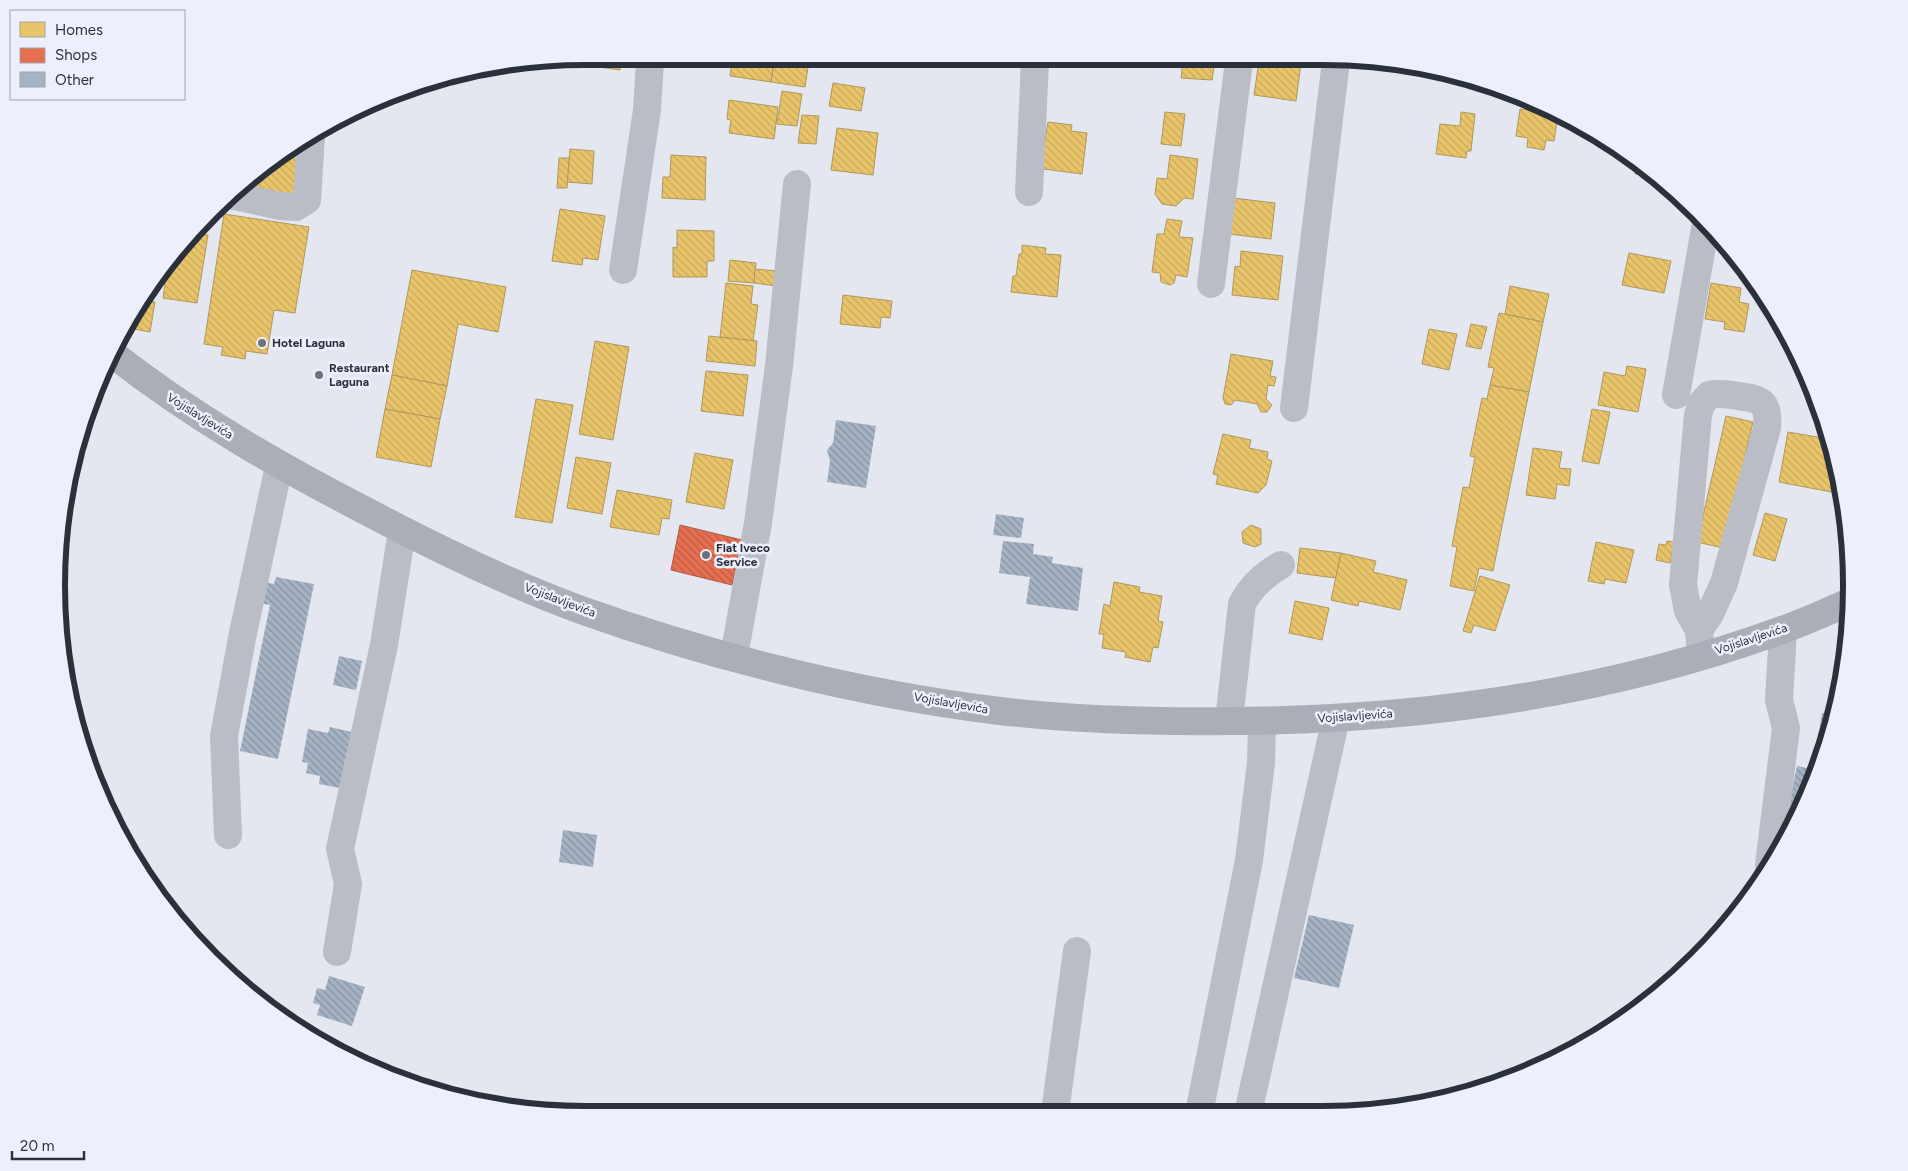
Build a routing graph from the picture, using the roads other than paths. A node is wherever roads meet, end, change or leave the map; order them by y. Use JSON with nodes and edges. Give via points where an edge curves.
{"nodes":[{"id":1,"x":650,"y":65,"type":"edge"},
{"id":2,"x":1035,"y":65,"type":"edge"},
{"id":3,"x":1238,"y":65,"type":"edge"},
{"id":4,"x":1335,"y":65,"type":"edge"},
{"id":5,"x":310,"y":144,"type":"edge"},
{"id":6,"x":797,"y":184,"type":"dead end"},
{"id":7,"x":1029,"y":192,"type":"dead end"},
{"id":8,"x":239,"y":197,"type":"edge"},
{"id":9,"x":1704,"y":232,"type":"edge"},
{"id":10,"x":623,"y":270,"type":"dead end"},
{"id":11,"x":1210,"y":284,"type":"dead end"},
{"id":12,"x":118,"y":358,"type":"edge"},
{"id":13,"x":1676,"y":395,"type":"dead end"},
{"id":14,"x":1294,"y":408,"type":"dead end"},
{"id":15,"x":279,"y":466,"type":"junction"},
{"id":16,"x":402,"y":530,"type":"junction"},
{"id":17,"x":1281,"y":565,"type":"dead end"},
{"id":18,"x":1842,"y":605,"type":"edge"},
{"id":19,"x":1783,"y":630,"type":"junction"},
{"id":20,"x":1700,"y":643,"type":"junction"},
{"id":21,"x":734,"y":656,"type":"junction"},
{"id":22,"x":1336,"y":718,"type":"junction"},
{"id":23,"x":1230,"y":721,"type":"junction"},
{"id":24,"x":1262,"y":721,"type":"junction"},
{"id":25,"x":228,"y":835,"type":"dead end"},
{"id":26,"x":1771,"y":849,"type":"edge"},
{"id":27,"x":337,"y":952,"type":"dead end"},
{"id":28,"x":1076,"y":952,"type":"dead end"},
{"id":29,"x":1056,"y":1106,"type":"edge"},
{"id":30,"x":1200,"y":1106,"type":"edge"},
{"id":31,"x":1250,"y":1106,"type":"edge"}],
"edges":[{"from":1,"to":10,"type":"street","via":[[647,110]]},
{"from":2,"to":7,"type":"street"},
{"from":3,"to":11,"type":"street"},
{"from":4,"to":14,"type":"street"},
{"from":5,"to":8,"type":"street","via":[[306,200],[296,207]]},
{"from":6,"to":21,"type":"street","via":[[778,376],[758,523]]},
{"from":9,"to":13,"type":"street"},
{"from":12,"to":15,"type":"main road","name":"Vojislavljevića","via":[[156,388]]},
{"from":15,"to":16,"type":"main road","name":"Vojislavljevića"},
{"from":15,"to":25,"type":"street","via":[[224,736]]},
{"from":16,"to":21,"type":"main road","name":"Vojislavljevića","via":[[579,609]]},
{"from":16,"to":27,"type":"street","via":[[384,645],[340,849],[348,884]]},
{"from":17,"to":23,"type":"street","via":[[1249,591],[1242,604]]},
{"from":18,"to":19,"type":"main road","name":"Vojislavljevića"},
{"from":19,"to":20,"type":"main road","name":"Vojislavljevića"},
{"from":19,"to":26,"type":"street","via":[[1780,700],[1786,728]]},
{"from":20,"to":20,"type":"street","via":[[1724,583],[1766,428],[1768,416],[1757,398],[1720,393],[1709,395],[1701,404],[1698,415],[1683,585],[1688,611]]},
{"from":20,"to":22,"type":"main road","name":"Vojislavljevića","via":[[1639,674],[1522,697]]},
{"from":21,"to":23,"type":"main road","name":"Vojislavljevića","via":[[869,689],[990,710],[1156,723]]},
{"from":22,"to":24,"type":"main road","name":"Vojislavljevića"},
{"from":22,"to":31,"type":"street"},
{"from":23,"to":24,"type":"main road","name":"Vojislavljevića"},
{"from":24,"to":30,"type":"street","via":[[1261,763],[1249,860]]},
{"from":28,"to":29,"type":"street"}]}
